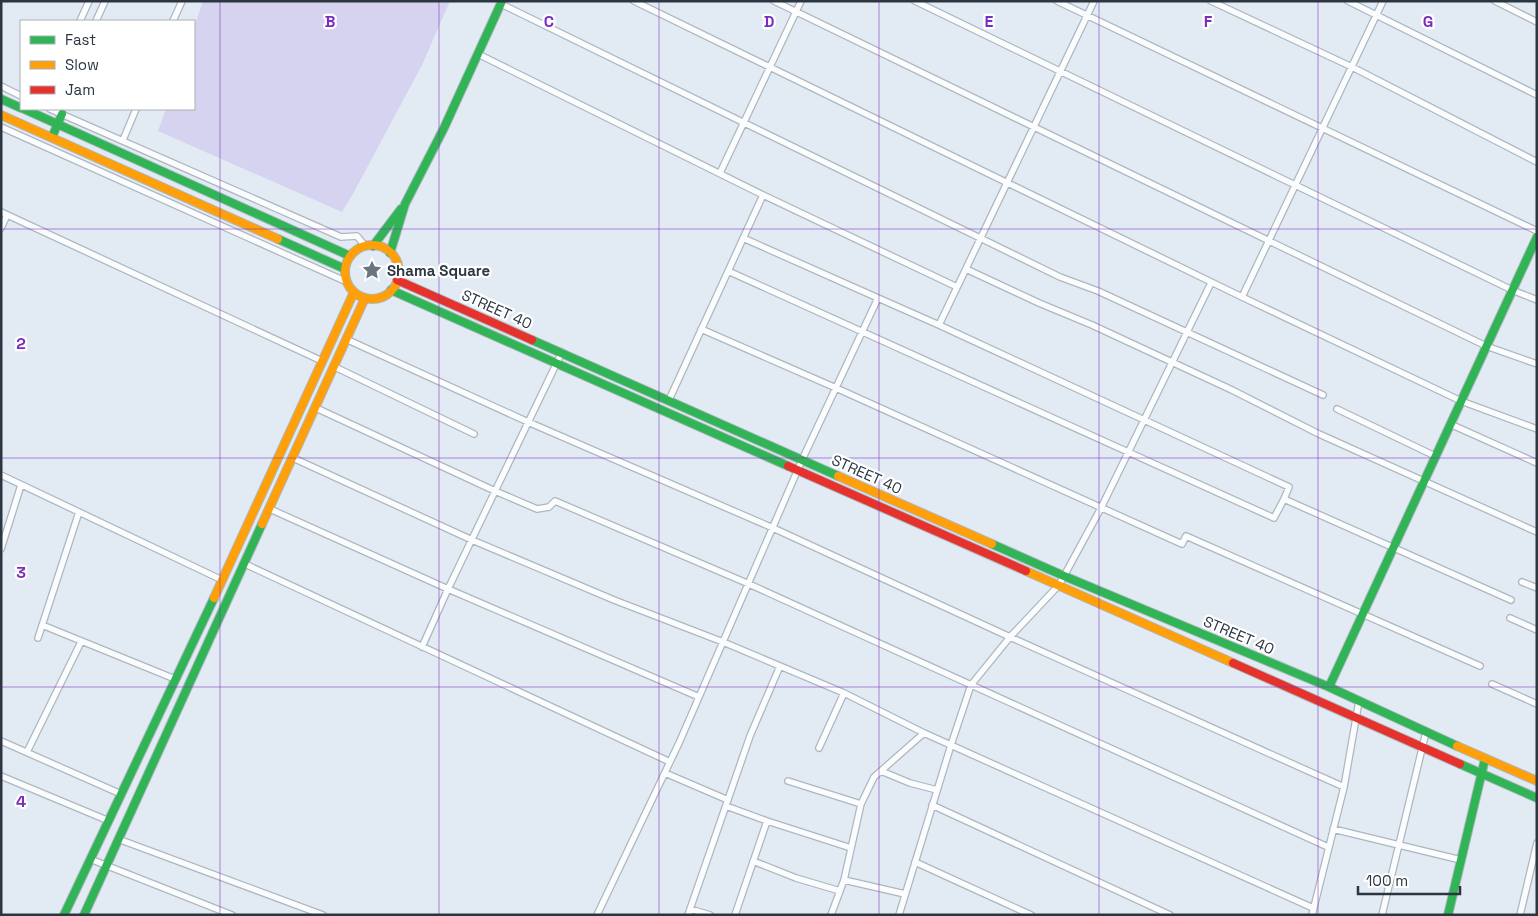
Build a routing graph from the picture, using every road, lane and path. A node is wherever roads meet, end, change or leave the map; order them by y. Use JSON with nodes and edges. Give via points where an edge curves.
{"nodes":[{"id":1,"x":89,"y":1,"type":"edge"},
{"id":2,"x":105,"y":1,"type":"edge"},
{"id":3,"x":182,"y":1,"type":"edge"},
{"id":4,"x":634,"y":1,"type":"edge"},
{"id":5,"x":774,"y":1,"type":"edge"},
{"id":6,"x":801,"y":1,"type":"edge"},
{"id":7,"x":915,"y":1,"type":"edge"},
{"id":8,"x":1057,"y":1,"type":"edge"},
{"id":9,"x":1094,"y":1,"type":"edge"},
{"id":10,"x":1211,"y":1,"type":"edge"},
{"id":11,"x":1348,"y":1,"type":"edge"},
{"id":12,"x":1383,"y":1,"type":"edge"},
{"id":13,"x":1495,"y":1,"type":"edge"},
{"id":14,"x":502,"y":3,"type":"edge"},
{"id":15,"x":796,"y":12,"type":"junction"},
{"id":16,"x":1376,"y":15,"type":"junction"},
{"id":17,"x":1087,"y":16,"type":"junction"},
{"id":18,"x":80,"y":20,"type":"edge"},
{"id":19,"x":96,"y":20,"type":"edge"},
{"id":20,"x":173,"y":20,"type":"edge"},
{"id":21,"x":1537,"y":22,"type":"edge"},
{"id":22,"x":478,"y":54,"type":"junction"},
{"id":23,"x":770,"y":67,"type":"junction"},
{"id":24,"x":1352,"y":67,"type":"junction"},
{"id":25,"x":1060,"y":71,"type":"junction"},
{"id":26,"x":1,"y":86,"type":"edge"},
{"id":27,"x":1537,"y":95,"type":"edge"},
{"id":28,"x":20,"y":96,"type":"edge"},
{"id":29,"x":1,"y":99,"type":"edge"},
{"id":30,"x":20,"y":107,"type":"edge"},
{"id":31,"x":26,"y":110,"type":"edge"},
{"id":32,"x":136,"y":110,"type":"edge"},
{"id":33,"x":56,"y":111,"type":"edge"},
{"id":34,"x":1,"y":115,"type":"edge"},
{"id":35,"x":744,"y":123,"type":"junction"},
{"id":36,"x":58,"y":124,"type":"junction"},
{"id":37,"x":1,"y":127,"type":"edge"},
{"id":38,"x":1033,"y":128,"type":"junction"},
{"id":39,"x":1322,"y":129,"type":"junction"},
{"id":40,"x":52,"y":138,"type":"junction"},
{"id":41,"x":123,"y":140,"type":"junction"},
{"id":42,"x":1537,"y":162,"type":"edge"},
{"id":43,"x":720,"y":173,"type":"junction"},
{"id":44,"x":1007,"y":182,"type":"junction"},
{"id":45,"x":1294,"y":186,"type":"junction"},
{"id":46,"x":763,"y":194,"type":"junction"},
{"id":47,"x":405,"y":204,"type":"junction"},
{"id":48,"x":4,"y":214,"type":"edge"},
{"id":49,"x":1,"y":228,"type":"edge"},
{"id":50,"x":1537,"y":231,"type":"edge"},
{"id":51,"x":1537,"y":237,"type":"edge"},
{"id":52,"x":743,"y":238,"type":"junction"},
{"id":53,"x":981,"y":238,"type":"junction"},
{"id":54,"x":1268,"y":242,"type":"junction"},
{"id":55,"x":365,"y":246,"type":"junction"},
{"id":56,"x":373,"y":246,"type":"junction"},
{"id":57,"x":390,"y":253,"type":"junction"},
{"id":58,"x":350,"y":256,"type":"junction"},
{"id":59,"x":345,"y":269,"type":"junction"},
{"id":60,"x":966,"y":269,"type":"junction"},
{"id":61,"x":728,"y":272,"type":"junction"},
{"id":62,"x":397,"y":280,"type":"junction"},
{"id":63,"x":347,"y":282,"type":"junction"},
{"id":64,"x":1211,"y":283,"type":"junction"},
{"id":65,"x":957,"y":287,"type":"junction"},
{"id":66,"x":391,"y":290,"type":"junction"},
{"id":67,"x":1512,"y":290,"type":"junction"},
{"id":68,"x":354,"y":292,"type":"junction"},
{"id":69,"x":1242,"y":297,"type":"junction"},
{"id":70,"x":365,"y":298,"type":"junction"},
{"id":71,"x":878,"y":298,"type":"junction"},
{"id":72,"x":1537,"y":300,"type":"edge"},
{"id":73,"x":939,"y":325,"type":"junction"},
{"id":74,"x":701,"y":329,"type":"junction"},
{"id":75,"x":862,"y":332,"type":"junction"},
{"id":76,"x":1187,"y":332,"type":"junction"},
{"id":77,"x":348,"y":340,"type":"junction"},
{"id":78,"x":1486,"y":346,"type":"junction"},
{"id":79,"x":562,"y":352,"type":"junction"},
{"id":80,"x":322,"y":361,"type":"junction"},
{"id":81,"x":1172,"y":362,"type":"junction"},
{"id":82,"x":556,"y":364,"type":"junction"},
{"id":83,"x":1537,"y":364,"type":"edge"},
{"id":84,"x":335,"y":367,"type":"junction"},
{"id":85,"x":836,"y":388,"type":"junction"},
{"id":86,"x":1323,"y":395,"type":"dead end"},
{"id":87,"x":668,"y":400,"type":"junction"},
{"id":88,"x":1461,"y":400,"type":"junction"},
{"id":89,"x":316,"y":408,"type":"junction"},
{"id":90,"x":1337,"y":409,"type":"dead end"},
{"id":91,"x":1144,"y":419,"type":"junction"},
{"id":92,"x":528,"y":422,"type":"junction"},
{"id":93,"x":1450,"y":424,"type":"junction"},
{"id":94,"x":1537,"y":429,"type":"edge"},
{"id":95,"x":474,"y":434,"type":"dead end"},
{"id":96,"x":1128,"y":452,"type":"junction"},
{"id":97,"x":1435,"y":456,"type":"junction"},
{"id":98,"x":293,"y":458,"type":"junction"},
{"id":99,"x":802,"y":460,"type":"junction"},
{"id":100,"x":1537,"y":463,"type":"edge"},
{"id":101,"x":798,"y":471,"type":"junction"},
{"id":102,"x":1,"y":475,"type":"edge"},
{"id":103,"x":1424,"y":482,"type":"junction"},
{"id":104,"x":21,"y":484,"type":"junction"},
{"id":105,"x":495,"y":491,"type":"junction"},
{"id":106,"x":1284,"y":499,"type":"junction"},
{"id":107,"x":1101,"y":508,"type":"junction"},
{"id":108,"x":270,"y":509,"type":"junction"},
{"id":109,"x":79,"y":512,"type":"junction"},
{"id":110,"x":773,"y":528,"type":"junction"},
{"id":111,"x":1537,"y":532,"type":"edge"},
{"id":112,"x":472,"y":540,"type":"junction"},
{"id":113,"x":1,"y":549,"type":"edge"},
{"id":114,"x":1393,"y":549,"type":"junction"},
{"id":115,"x":244,"y":564,"type":"junction"},
{"id":116,"x":1064,"y":576,"type":"junction"},
{"id":117,"x":222,"y":580,"type":"junction"},
{"id":118,"x":1522,"y":582,"type":"dead end"},
{"id":119,"x":749,"y":584,"type":"junction"},
{"id":120,"x":1058,"y":586,"type":"junction"},
{"id":121,"x":1537,"y":588,"type":"edge"},
{"id":122,"x":448,"y":589,"type":"junction"},
{"id":123,"x":1511,"y":600,"type":"dead end"},
{"id":124,"x":1363,"y":613,"type":"junction"},
{"id":125,"x":1510,"y":618,"type":"dead end"},
{"id":126,"x":42,"y":625,"type":"junction"},
{"id":127,"x":1537,"y":630,"type":"edge"},
{"id":128,"x":1010,"y":637,"type":"junction"},
{"id":129,"x":38,"y":638,"type":"dead end"},
{"id":130,"x":82,"y":642,"type":"junction"},
{"id":131,"x":723,"y":642,"type":"junction"},
{"id":132,"x":422,"y":647,"type":"junction"},
{"id":133,"x":780,"y":666,"type":"junction"},
{"id":134,"x":1480,"y":666,"type":"dead end"},
{"id":135,"x":175,"y":679,"type":"junction"},
{"id":136,"x":971,"y":684,"type":"junction"},
{"id":137,"x":1492,"y":684,"type":"dead end"},
{"id":138,"x":1329,"y":687,"type":"junction"},
{"id":139,"x":844,"y":693,"type":"junction"},
{"id":140,"x":699,"y":697,"type":"junction"},
{"id":141,"x":1359,"y":701,"type":"junction"},
{"id":142,"x":1537,"y":704,"type":"edge"},
{"id":143,"x":1355,"y":718,"type":"junction"},
{"id":144,"x":1426,"y":732,"type":"junction"},
{"id":145,"x":924,"y":733,"type":"junction"},
{"id":146,"x":1,"y":741,"type":"edge"},
{"id":147,"x":951,"y":745,"type":"junction"},
{"id":148,"x":819,"y":748,"type":"dead end"},
{"id":149,"x":1422,"y":748,"type":"junction"},
{"id":150,"x":27,"y":752,"type":"junction"},
{"id":151,"x":1485,"y":759,"type":"junction"},
{"id":152,"x":670,"y":762,"type":"junction"},
{"id":153,"x":880,"y":771,"type":"junction"},
{"id":154,"x":665,"y":773,"type":"junction"},
{"id":155,"x":1481,"y":774,"type":"junction"},
{"id":156,"x":1,"y":776,"type":"edge"},
{"id":157,"x":788,"y":781,"type":"dead end"},
{"id":158,"x":1537,"y":781,"type":"edge"},
{"id":159,"x":1344,"y":787,"type":"junction"},
{"id":160,"x":937,"y":790,"type":"junction"},
{"id":161,"x":121,"y":794,"type":"junction"},
{"id":162,"x":1537,"y":798,"type":"edge"},
{"id":163,"x":727,"y":803,"type":"junction"},
{"id":164,"x":860,"y":804,"type":"junction"},
{"id":165,"x":932,"y":805,"type":"junction"},
{"id":166,"x":109,"y":821,"type":"junction"},
{"id":167,"x":767,"y":821,"type":"junction"},
{"id":168,"x":1332,"y":828,"type":"junction"},
{"id":169,"x":118,"y":839,"type":"junction"},
{"id":170,"x":1537,"y":843,"type":"edge"},
{"id":171,"x":1399,"y":846,"type":"junction"},
{"id":172,"x":1328,"y":847,"type":"junction"},
{"id":173,"x":851,"y":848,"type":"junction"},
{"id":174,"x":90,"y":859,"type":"junction"},
{"id":175,"x":1461,"y":860,"type":"junction"},
{"id":176,"x":754,"y":861,"type":"junction"},
{"id":177,"x":915,"y":862,"type":"junction"},
{"id":178,"x":106,"y":866,"type":"junction"},
{"id":179,"x":844,"y":880,"type":"junction"},
{"id":180,"x":840,"y":891,"type":"junction"},
{"id":181,"x":906,"y":894,"type":"junction"},
{"id":182,"x":1313,"y":908,"type":"junction"},
{"id":183,"x":689,"y":912,"type":"edge"},
{"id":184,"x":64,"y":915,"type":"edge"},
{"id":185,"x":84,"y":915,"type":"edge"},
{"id":186,"x":232,"y":915,"type":"edge"},
{"id":187,"x":323,"y":915,"type":"edge"},
{"id":188,"x":597,"y":915,"type":"edge"},
{"id":189,"x":710,"y":915,"type":"edge"},
{"id":190,"x":735,"y":915,"type":"edge"},
{"id":191,"x":831,"y":915,"type":"edge"},
{"id":192,"x":899,"y":915,"type":"edge"},
{"id":193,"x":1031,"y":915,"type":"edge"},
{"id":194,"x":1170,"y":915,"type":"edge"},
{"id":195,"x":1312,"y":915,"type":"edge"},
{"id":196,"x":1382,"y":915,"type":"edge"},
{"id":197,"x":1448,"y":915,"type":"edge"},
{"id":198,"x":1520,"y":915,"type":"edge"}],
"edges":[{"from":1,"to":18,"type":"street"},
{"from":2,"to":19,"type":"street"},
{"from":3,"to":20,"type":"street"},
{"from":4,"to":23,"type":"street"},
{"from":5,"to":15,"type":"street"},
{"from":6,"to":15,"type":"street"},
{"from":7,"to":25,"type":"street"},
{"from":8,"to":17,"type":"street"},
{"from":9,"to":17,"type":"street"},
{"from":10,"to":24,"type":"street"},
{"from":11,"to":16,"type":"street"},
{"from":12,"to":16,"type":"street"},
{"from":13,"to":21,"type":"street"},
{"from":14,"to":22,"type":"main road"},
{"from":14,"to":35,"type":"street"},
{"from":15,"to":23,"type":"street"},
{"from":15,"to":38,"type":"street"},
{"from":16,"to":24,"type":"street"},
{"from":16,"to":27,"type":"street"},
{"from":17,"to":25,"type":"street"},
{"from":17,"to":39,"type":"street"},
{"from":22,"to":43,"type":"street"},
{"from":22,"to":47,"type":"main road"},
{"from":23,"to":35,"type":"street"},
{"from":23,"to":44,"type":"street"},
{"from":24,"to":39,"type":"street"},
{"from":24,"to":42,"type":"street"},
{"from":25,"to":38,"type":"street"},
{"from":25,"to":45,"type":"street"},
{"from":26,"to":28,"type":"street"},
{"from":29,"to":30,"type":"main road"},
{"from":31,"to":36,"type":"main road"},
{"from":32,"to":41,"type":"street"},
{"from":33,"to":36,"type":"main road"},
{"from":33,"to":41,"type":"street"},
{"from":34,"to":40,"type":"main road"},
{"from":35,"to":43,"type":"street"},
{"from":35,"to":53,"type":"street"},
{"from":36,"to":40,"type":"main road"},
{"from":36,"to":58,"type":"main road"},
{"from":37,"to":63,"type":"street"},
{"from":38,"to":44,"type":"street"},
{"from":38,"to":54,"type":"street"},
{"from":39,"to":45,"type":"street"},
{"from":39,"to":50,"type":"street"},
{"from":40,"to":59,"type":"main road"},
{"from":41,"to":55,"type":"street","via":[[341,237],[357,236]]},
{"from":43,"to":46,"type":"street"},
{"from":44,"to":53,"type":"street"},
{"from":44,"to":64,"type":"street"},
{"from":45,"to":54,"type":"street"},
{"from":45,"to":67,"type":"street"},
{"from":46,"to":52,"type":"street"},
{"from":46,"to":65,"type":"street"},
{"from":47,"to":56,"type":"main road"},
{"from":47,"to":57,"type":"main road"},
{"from":48,"to":49,"type":"street"},
{"from":48,"to":80,"type":"street"},
{"from":51,"to":67,"type":"main road"},
{"from":52,"to":61,"type":"street"},
{"from":52,"to":71,"type":"street"},
{"from":53,"to":60,"type":"street"},
{"from":53,"to":76,"type":"street","via":[[1060,277]]},
{"from":54,"to":69,"type":"street"},
{"from":54,"to":78,"type":"street"},
{"from":55,"to":56,"type":"main road"},
{"from":55,"to":58,"type":"main road"},
{"from":56,"to":57,"type":"main road"},
{"from":57,"to":62,"type":"main road","via":[[398,266]]},
{"from":58,"to":59,"type":"main road"},
{"from":59,"to":63,"type":"main road"},
{"from":60,"to":65,"type":"street"},
{"from":60,"to":81,"type":"street"},
{"from":61,"to":74,"type":"street"},
{"from":61,"to":75,"type":"street"},
{"from":62,"to":66,"type":"main road"},
{"from":62,"to":79,"type":"main road","name":"STREET 40"},
{"from":63,"to":68,"type":"main road"},
{"from":64,"to":69,"type":"street"},
{"from":64,"to":76,"type":"street"},
{"from":65,"to":73,"type":"street"},
{"from":66,"to":70,"type":"main road","via":[[376,299]]},
{"from":66,"to":82,"type":"main road"},
{"from":67,"to":72,"type":"street"},
{"from":67,"to":78,"type":"main road"},
{"from":68,"to":70,"type":"main road"},
{"from":68,"to":80,"type":"main road"},
{"from":69,"to":88,"type":"street"},
{"from":70,"to":77,"type":"main road"},
{"from":71,"to":73,"type":"street"},
{"from":71,"to":75,"type":"street"},
{"from":73,"to":91,"type":"street"},
{"from":74,"to":85,"type":"street"},
{"from":74,"to":87,"type":"street"},
{"from":75,"to":85,"type":"street"},
{"from":75,"to":96,"type":"street"},
{"from":76,"to":81,"type":"street"},
{"from":76,"to":86,"type":"street"},
{"from":77,"to":84,"type":"main road"},
{"from":77,"to":92,"type":"street"},
{"from":78,"to":83,"type":"street"},
{"from":78,"to":88,"type":"main road"},
{"from":79,"to":82,"type":"street"},
{"from":79,"to":87,"type":"main road","name":"STREET 40"},
{"from":80,"to":117,"type":"main road"},
{"from":81,"to":91,"type":"street"},
{"from":81,"to":103,"type":"street"},
{"from":82,"to":92,"type":"street"},
{"from":82,"to":101,"type":"main road"},
{"from":84,"to":89,"type":"main road"},
{"from":84,"to":95,"type":"street"},
{"from":85,"to":99,"type":"street"},
{"from":85,"to":107,"type":"street"},
{"from":87,"to":99,"type":"main road","name":"STREET 40"},
{"from":88,"to":93,"type":"main road"},
{"from":88,"to":94,"type":"street"},
{"from":89,"to":98,"type":"main road"},
{"from":89,"to":105,"type":"street"},
{"from":90,"to":97,"type":"street"},
{"from":91,"to":96,"type":"street"},
{"from":91,"to":106,"type":"street","via":[[1289,487]]},
{"from":92,"to":105,"type":"street"},
{"from":92,"to":110,"type":"street"},
{"from":93,"to":97,"type":"main road"},
{"from":93,"to":100,"type":"street"},
{"from":96,"to":106,"type":"street","via":[[1274,518]]},
{"from":96,"to":107,"type":"street"},
{"from":97,"to":103,"type":"main road"},
{"from":98,"to":108,"type":"main road"},
{"from":98,"to":112,"type":"street"},
{"from":99,"to":101,"type":"street"},
{"from":99,"to":116,"type":"main road","name":"STREET 40"},
{"from":101,"to":110,"type":"street"},
{"from":101,"to":120,"type":"main road"},
{"from":102,"to":104,"type":"street"},
{"from":103,"to":111,"type":"street"},
{"from":103,"to":114,"type":"main road"},
{"from":104,"to":109,"type":"street"},
{"from":104,"to":113,"type":"street"},
{"from":105,"to":112,"type":"street"},
{"from":105,"to":119,"type":"street","via":[[538,509],[549,507],[555,501]]},
{"from":106,"to":114,"type":"street"},
{"from":107,"to":116,"type":"street"},
{"from":107,"to":124,"type":"street","via":[[1182,544],[1186,536]]},
{"from":108,"to":115,"type":"main road"},
{"from":108,"to":122,"type":"street"},
{"from":109,"to":117,"type":"street"},
{"from":109,"to":126,"type":"street"},
{"from":110,"to":119,"type":"street"},
{"from":110,"to":128,"type":"street"},
{"from":112,"to":122,"type":"street"},
{"from":112,"to":131,"type":"street"},
{"from":114,"to":123,"type":"street"},
{"from":114,"to":124,"type":"main road"},
{"from":115,"to":132,"type":"street"},
{"from":115,"to":169,"type":"main road"},
{"from":116,"to":120,"type":"street"},
{"from":116,"to":138,"type":"main road","name":"STREET 40"},
{"from":117,"to":135,"type":"main road"},
{"from":118,"to":121,"type":"street"},
{"from":119,"to":131,"type":"street"},
{"from":119,"to":136,"type":"street"},
{"from":120,"to":128,"type":"street"},
{"from":120,"to":143,"type":"main road"},
{"from":122,"to":132,"type":"street"},
{"from":122,"to":140,"type":"street"},
{"from":124,"to":134,"type":"street"},
{"from":124,"to":138,"type":"main road"},
{"from":125,"to":127,"type":"street"},
{"from":126,"to":129,"type":"street"},
{"from":126,"to":130,"type":"street"},
{"from":128,"to":136,"type":"street"},
{"from":128,"to":159,"type":"street"},
{"from":130,"to":135,"type":"street"},
{"from":130,"to":150,"type":"street"},
{"from":131,"to":133,"type":"street"},
{"from":131,"to":140,"type":"street"},
{"from":132,"to":152,"type":"street"},
{"from":133,"to":139,"type":"street"},
{"from":133,"to":163,"type":"street","via":[[750,736]]},
{"from":135,"to":161,"type":"main road"},
{"from":136,"to":147,"type":"street"},
{"from":136,"to":172,"type":"street"},
{"from":137,"to":142,"type":"street"},
{"from":138,"to":141,"type":"main road","name":"STREET 40"},
{"from":139,"to":145,"type":"street"},
{"from":139,"to":148,"type":"street"},
{"from":140,"to":152,"type":"street"},
{"from":141,"to":143,"type":"street"},
{"from":141,"to":144,"type":"main road","name":"STREET 40"},
{"from":143,"to":149,"type":"main road"},
{"from":143,"to":159,"type":"street"},
{"from":144,"to":149,"type":"street"},
{"from":144,"to":151,"type":"main road","name":"STREET 40"},
{"from":145,"to":147,"type":"street"},
{"from":145,"to":153,"type":"street"},
{"from":146,"to":150,"type":"street"},
{"from":147,"to":160,"type":"street"},
{"from":147,"to":182,"type":"street"},
{"from":149,"to":155,"type":"main road"},
{"from":149,"to":171,"type":"street"},
{"from":150,"to":161,"type":"street"},
{"from":151,"to":155,"type":"main road"},
{"from":151,"to":158,"type":"main road","name":"STREET 40"},
{"from":152,"to":154,"type":"street"},
{"from":153,"to":160,"type":"street","via":[[910,784]]},
{"from":153,"to":164,"type":"street"},
{"from":154,"to":163,"type":"street"},
{"from":154,"to":188,"type":"street"},
{"from":155,"to":162,"type":"main road"},
{"from":155,"to":175,"type":"main road"},
{"from":156,"to":166,"type":"street"},
{"from":157,"to":164,"type":"street"},
{"from":159,"to":168,"type":"street"},
{"from":160,"to":165,"type":"street"},
{"from":161,"to":166,"type":"main road"},
{"from":163,"to":167,"type":"street"},
{"from":163,"to":183,"type":"street"},
{"from":164,"to":173,"type":"street"},
{"from":165,"to":177,"type":"street"},
{"from":165,"to":194,"type":"street"},
{"from":166,"to":174,"type":"main road"},
{"from":167,"to":173,"type":"street"},
{"from":167,"to":176,"type":"street"},
{"from":168,"to":171,"type":"street"},
{"from":168,"to":172,"type":"street"},
{"from":169,"to":178,"type":"main road"},
{"from":169,"to":187,"type":"street"},
{"from":170,"to":198,"type":"street"},
{"from":171,"to":175,"type":"street"},
{"from":171,"to":196,"type":"street"},
{"from":172,"to":182,"type":"street"},
{"from":173,"to":179,"type":"street"},
{"from":174,"to":178,"type":"street"},
{"from":174,"to":184,"type":"main road"},
{"from":175,"to":197,"type":"main road"},
{"from":176,"to":180,"type":"street"},
{"from":176,"to":190,"type":"street"},
{"from":177,"to":181,"type":"street"},
{"from":177,"to":193,"type":"street"},
{"from":178,"to":185,"type":"main road"},
{"from":178,"to":186,"type":"street"},
{"from":179,"to":180,"type":"street"},
{"from":179,"to":181,"type":"street"},
{"from":180,"to":191,"type":"street"},
{"from":181,"to":192,"type":"street"},
{"from":182,"to":195,"type":"street"},
{"from":183,"to":189,"type":"street"}]}
